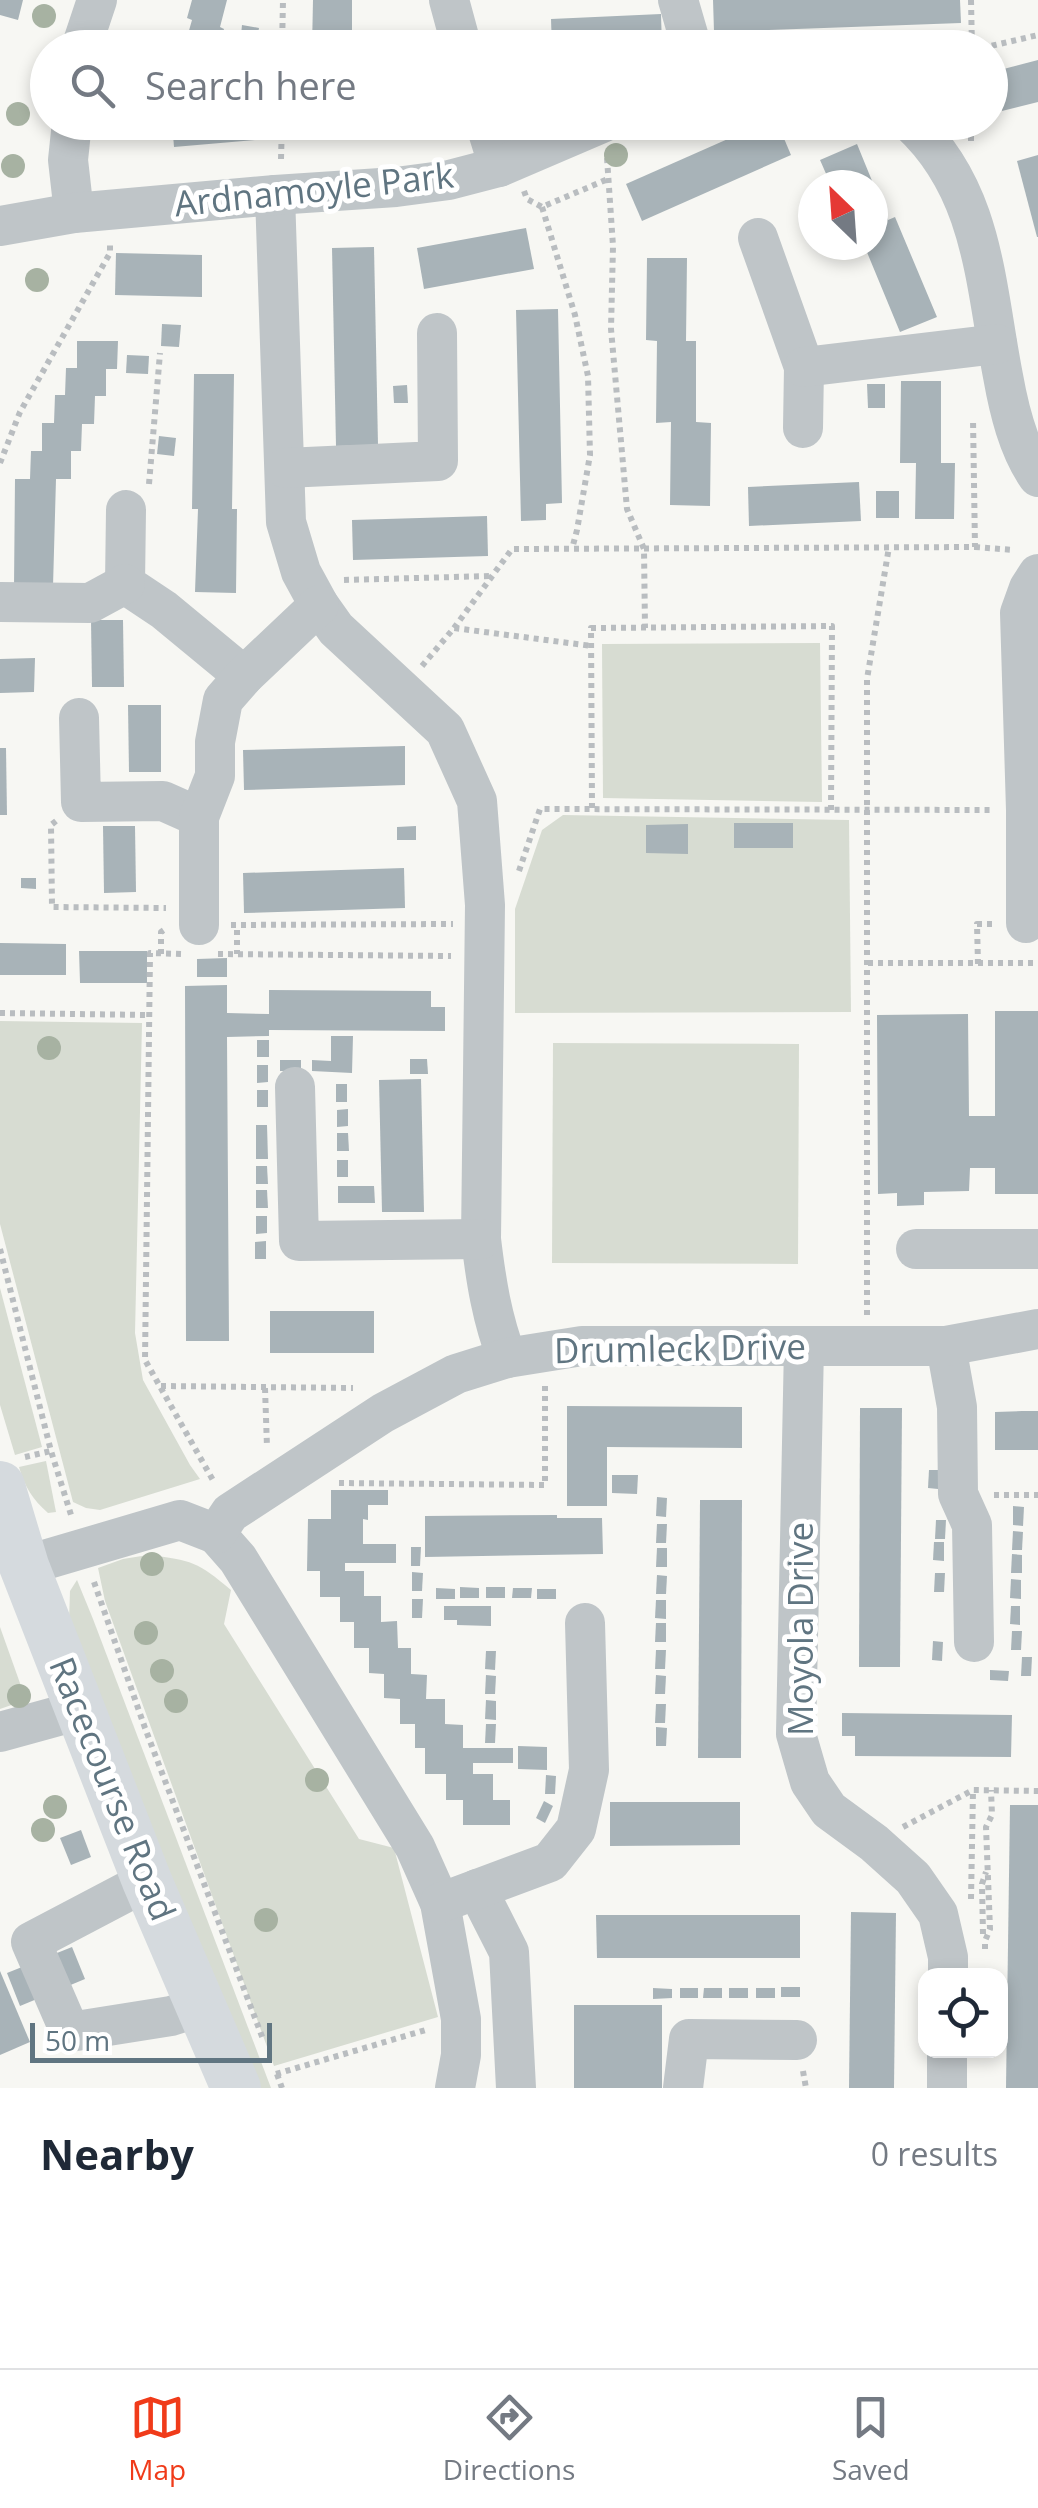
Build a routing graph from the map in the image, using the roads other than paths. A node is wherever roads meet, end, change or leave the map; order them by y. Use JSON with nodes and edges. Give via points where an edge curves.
{"nodes":[{"id":1,"x":97,"y":0,"type":"edge"},
{"id":2,"x":449,"y":0,"type":"edge"},
{"id":3,"x":678,"y":0,"type":"edge"},
{"id":4,"x":87,"y":30,"type":"edge"},
{"id":5,"x":457,"y":30,"type":"edge"},
{"id":6,"x":687,"y":30,"type":"edge"},
{"id":7,"x":70,"y":140,"type":"edge"},
{"id":8,"x":494,"y":140,"type":"edge"},
{"id":9,"x":581,"y":140,"type":"edge"},
{"id":10,"x":925,"y":140,"type":"edge"},
{"id":11,"x":506,"y":165,"type":"junction"},
{"id":12,"x":276,"y":195,"type":"junction"},
{"id":13,"x":74,"y":214,"type":"junction"},
{"id":14,"x":0,"y":226,"type":"edge"},
{"id":15,"x":758,"y":238,"type":"dead end"},
{"id":16,"x":437,"y":334,"type":"dead end"},
{"id":17,"x":984,"y":346,"type":"junction"},
{"id":18,"x":804,"y":367,"type":"junction"},
{"id":19,"x":803,"y":428,"type":"dead end"},
{"id":20,"x":285,"y":468,"type":"junction"},
{"id":21,"x":1038,"y":477,"type":"edge"},
{"id":22,"x":126,"y":510,"type":"road end"},
{"id":23,"x":1030,"y":563,"type":"edge"},
{"id":24,"x":125,"y":584,"type":"junction"},
{"id":25,"x":0,"y":602,"type":"edge"},
{"id":26,"x":319,"y":605,"type":"junction"},
{"id":27,"x":244,"y":676,"type":"junction"},
{"id":28,"x":79,"y":718,"type":"dead end"},
{"id":29,"x":199,"y":817,"type":"junction"},
{"id":30,"x":212,"y":920,"type":"road end"},
{"id":31,"x":1026,"y":923,"type":"dead end"},
{"id":32,"x":295,"y":1086,"type":"dead end"},
{"id":33,"x":481,"y":1240,"type":"junction"},
{"id":34,"x":916,"y":1248,"type":"dead end"},
{"id":35,"x":1038,"y":1249,"type":"edge"},
{"id":36,"x":1038,"y":1328,"type":"edge"},
{"id":37,"x":804,"y":1346,"type":"junction"},
{"id":38,"x":946,"y":1346,"type":"junction"},
{"id":39,"x":522,"y":1355,"type":"junction"},
{"id":40,"x":12,"y":1472,"type":"edge"},
{"id":41,"x":216,"y":1534,"type":"junction"},
{"id":42,"x":24,"y":1566,"type":"junction"},
{"id":43,"x":585,"y":1622,"type":"dead end"},
{"id":44,"x":974,"y":1642,"type":"dead end"},
{"id":45,"x":80,"y":1710,"type":"junction"},
{"id":46,"x":0,"y":1732,"type":"edge"},
{"id":47,"x":146,"y":1882,"type":"junction"},
{"id":48,"x":458,"y":1896,"type":"junction"},
{"id":49,"x":948,"y":1968,"type":"edge"},
{"id":50,"x":199,"y":2006,"type":"junction"},
{"id":51,"x":797,"y":2040,"type":"dead end"},
{"id":52,"x":947,"y":2058,"type":"edge"},
{"id":53,"x":262,"y":2076,"type":"edge"},
{"id":54,"x":455,"y":2088,"type":"edge"},
{"id":55,"x":516,"y":2088,"type":"edge"},
{"id":56,"x":682,"y":2088,"type":"edge"},
{"id":57,"x":947,"y":2088,"type":"edge"}],
"edges":[{"from":1,"to":4,"type":"street"},
{"from":2,"to":5,"type":"street"},
{"from":3,"to":6,"type":"street"},
{"from":7,"to":13,"type":"street"},
{"from":8,"to":11,"type":"street"},
{"from":9,"to":11,"type":"street","name":"Ardnamoyle Park"},
{"from":10,"to":17,"type":"street","via":[[956,178],[984,256]]},
{"from":11,"to":12,"type":"street","name":"Ardnamoyle Park","via":[[396,188]]},
{"from":12,"to":13,"type":"street","name":"Ardnamoyle Park"},
{"from":12,"to":20,"type":"street"},
{"from":13,"to":14,"type":"street"},
{"from":15,"to":18,"type":"street"},
{"from":16,"to":20,"type":"street","via":[[438,461]]},
{"from":17,"to":18,"type":"street"},
{"from":17,"to":21,"type":"street"},
{"from":18,"to":19,"type":"street"},
{"from":20,"to":26,"type":"street","via":[[286,522]]},
{"from":22,"to":24,"type":"street"},
{"from":23,"to":31,"type":"street","via":[[1020,612]]},
{"from":24,"to":25,"type":"street","via":[[90,603]]},
{"from":24,"to":27,"type":"street"},
{"from":26,"to":27,"type":"street"},
{"from":26,"to":33,"type":"street","via":[[336,629],[445,730],[476,800],[485,905]]},
{"from":27,"to":29,"type":"street","via":[[224,700],[215,776]]},
{"from":28,"to":29,"type":"street","via":[[81,802],[163,802]]},
{"from":29,"to":30,"type":"street"},
{"from":32,"to":33,"type":"street","via":[[298,1240]]},
{"from":33,"to":39,"type":"street","via":[[497,1334]]},
{"from":34,"to":35,"type":"street"},
{"from":36,"to":38,"type":"street","name":"Drumleck Drive"},
{"from":37,"to":38,"type":"street","name":"Drumleck Drive"},
{"from":37,"to":39,"type":"street","name":"Drumleck Drive","via":[[582,1346]]},
{"from":37,"to":49,"type":"street","name":"Moyola Drive","via":[[796,1734],[810,1782],[829,1810],[913,1878],[938,1914]]},
{"from":38,"to":44,"type":"street","via":[[956,1407],[958,1494],[972,1525]]},
{"from":39,"to":41,"type":"street","name":"Drumleck Drive","via":[[456,1374],[281,1464]]},
{"from":40,"to":42,"type":"main road","name":"Racecourse Road"},
{"from":41,"to":42,"type":"street","via":[[180,1520]]},
{"from":41,"to":48,"type":"street","via":[[238,1559],[415,1848]]},
{"from":42,"to":45,"type":"main road","name":"Racecourse Road"},
{"from":43,"to":48,"type":"street","via":[[589,1770],[576,1829],[550,1862]]},
{"from":45,"to":46,"type":"street"},
{"from":45,"to":47,"type":"main road","name":"Racecourse Road"},
{"from":47,"to":50,"type":"main road","name":"Racecourse Road"},
{"from":47,"to":50,"type":"street","via":[[31,1942],[70,2032]]},
{"from":48,"to":54,"type":"street"},
{"from":48,"to":55,"type":"street","via":[[509,1952]]},
{"from":50,"to":53,"type":"main road","name":"Racecourse Road"},
{"from":51,"to":56,"type":"street","via":[[689,2040]]},
{"from":52,"to":57,"type":"street"}]}
